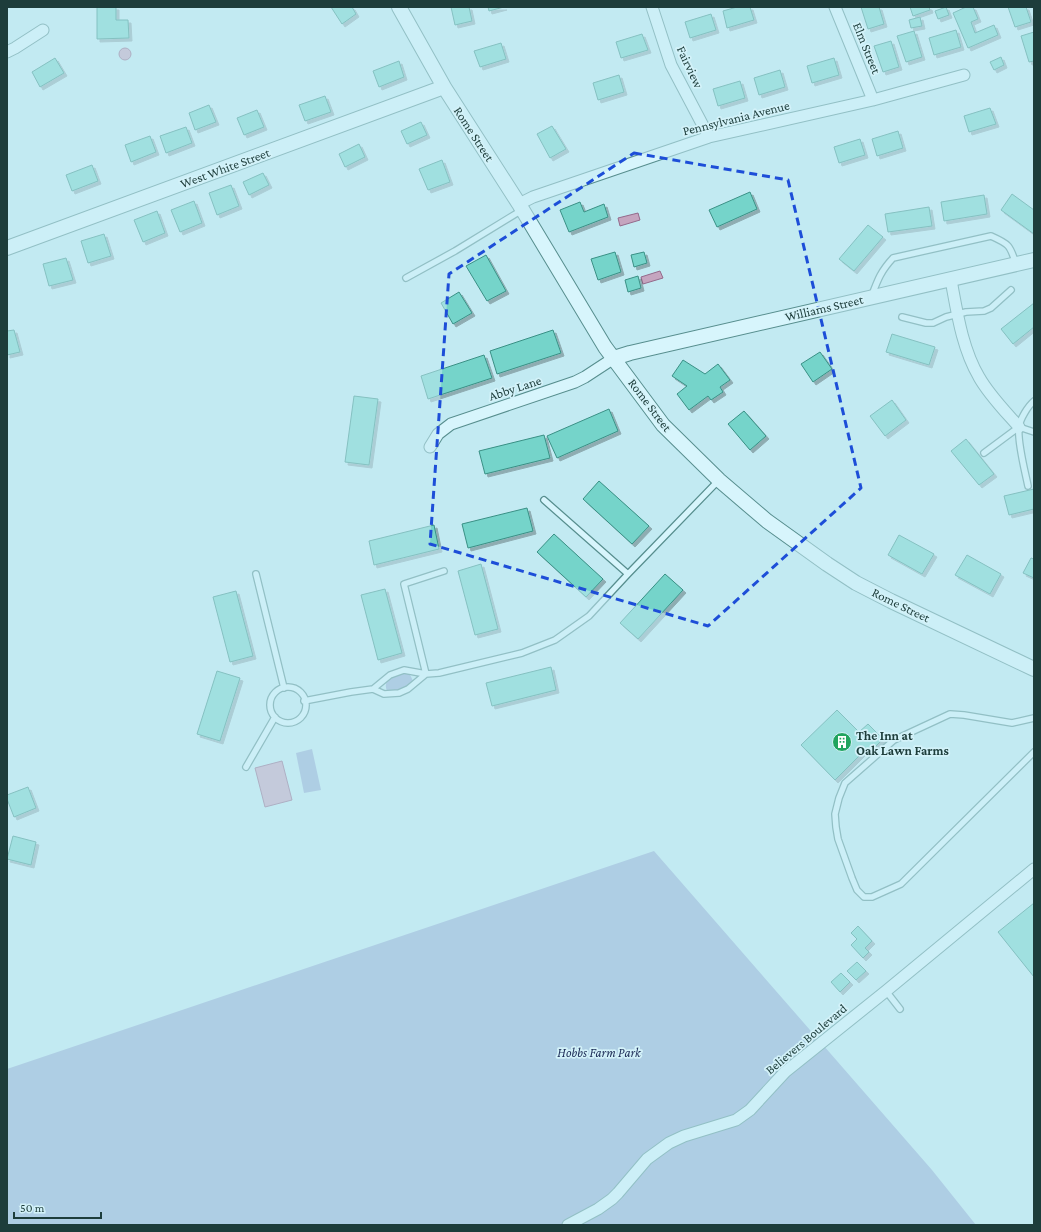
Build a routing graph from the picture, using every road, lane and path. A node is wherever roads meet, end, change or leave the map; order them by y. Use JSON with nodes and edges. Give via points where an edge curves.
{"nodes":[{"id":1,"x":399,"y":7,"type":"edge"},
{"id":2,"x":652,"y":7,"type":"edge"},
{"id":3,"x":834,"y":7,"type":"edge"},
{"id":4,"x":43,"y":30,"type":"dead end"},
{"id":5,"x":7,"y":52,"type":"edge"},
{"id":6,"x":964,"y":75,"type":"dead end"},
{"id":7,"x":444,"y":87,"type":"junction"},
{"id":8,"x":873,"y":100,"type":"junction"},
{"id":9,"x":709,"y":137,"type":"junction"},
{"id":10,"x":520,"y":207,"type":"junction"},
{"id":11,"x":7,"y":248,"type":"edge"},
{"id":12,"x":1034,"y":260,"type":"edge"},
{"id":13,"x":1016,"y":264,"type":"junction"},
{"id":14,"x":406,"y":278,"type":"dead end"},
{"id":15,"x":951,"y":280,"type":"junction"},
{"id":16,"x":1011,"y":290,"type":"dead end"},
{"id":17,"x":871,"y":297,"type":"junction"},
{"id":18,"x":958,"y":314,"type":"junction"},
{"id":19,"x":902,"y":317,"type":"dead end"},
{"id":20,"x":614,"y":358,"type":"junction"},
{"id":21,"x":1034,"y":401,"type":"edge"},
{"id":22,"x":1019,"y":427,"type":"junction"},
{"id":23,"x":1034,"y":432,"type":"edge"},
{"id":24,"x":430,"y":448,"type":"dead end"},
{"id":25,"x":984,"y":453,"type":"dead end"},
{"id":26,"x":719,"y":480,"type":"junction"},
{"id":27,"x":1028,"y":486,"type":"dead end"},
{"id":28,"x":544,"y":500,"type":"dead end"},
{"id":29,"x":444,"y":571,"type":"dead end"},
{"id":30,"x":256,"y":574,"type":"dead end"},
{"id":31,"x":628,"y":574,"type":"junction"},
{"id":32,"x":1034,"y":669,"type":"edge"},
{"id":33,"x":426,"y":674,"type":"junction"},
{"id":34,"x":284,"y":688,"type":"junction"},
{"id":35,"x":374,"y":689,"type":"junction"},
{"id":36,"x":304,"y":701,"type":"junction"},
{"id":37,"x":275,"y":717,"type":"junction"},
{"id":38,"x":1034,"y":718,"type":"edge"},
{"id":39,"x":1034,"y":752,"type":"edge"},
{"id":40,"x":246,"y":767,"type":"dead end"},
{"id":41,"x":1034,"y":869,"type":"edge"},
{"id":42,"x":886,"y":991,"type":"junction"},
{"id":43,"x":900,"y":1008,"type":"dead end"},
{"id":44,"x":568,"y":1225,"type":"edge"}],
"edges":[{"from":1,"to":7,"type":"street","name":"Rome Street"},
{"from":2,"to":9,"type":"street","name":"Fairview","via":[[671,64]]},
{"from":3,"to":8,"type":"street","name":"Elm Street"},
{"from":4,"to":5,"type":"street"},
{"from":6,"to":8,"type":"street","name":"Pennsylvania Avenue"},
{"from":7,"to":10,"type":"street","name":"Rome Street"},
{"from":7,"to":11,"type":"street","name":"West White Street"},
{"from":8,"to":9,"type":"street","name":"Pennsylvania Avenue"},
{"from":9,"to":10,"type":"street","name":"Pennsylvania Avenue","via":[[533,197]]},
{"from":10,"to":14,"type":"lane","via":[[455,251]]},
{"from":10,"to":20,"type":"street","name":"Rome Street"},
{"from":12,"to":13,"type":"street","name":"Williams Street"},
{"from":13,"to":15,"type":"street","name":"Williams Street"},
{"from":13,"to":17,"type":"lane","via":[[1010,247],[990,236],[907,254],[893,258],[886,265]]},
{"from":15,"to":17,"type":"street","name":"Williams Street"},
{"from":15,"to":18,"type":"street"},
{"from":16,"to":18,"type":"lane","via":[[984,311]]},
{"from":17,"to":20,"type":"street","name":"Williams Street"},
{"from":18,"to":19,"type":"lane","via":[[932,323]]},
{"from":18,"to":22,"type":"street","via":[[971,362],[979,378]]},
{"from":20,"to":24,"type":"street","name":"Abby Lane","via":[[575,382],[451,424],[438,434]]},
{"from":20,"to":26,"type":"street","name":"Rome Street","via":[[663,425]]},
{"from":21,"to":22,"type":"lane","via":[[1027,407]]},
{"from":22,"to":23,"type":"lane"},
{"from":22,"to":25,"type":"lane"},
{"from":22,"to":27,"type":"lane"},
{"from":26,"to":31,"type":"lane"},
{"from":26,"to":32,"type":"street","name":"Rome Street","via":[[767,522],[856,583]]},
{"from":28,"to":31,"type":"lane"},
{"from":29,"to":33,"type":"lane","via":[[404,584]]},
{"from":30,"to":34,"type":"lane"},
{"from":31,"to":33,"type":"lane","via":[[589,616],[555,640],[522,653]]},
{"from":33,"to":35,"type":"lane","via":[[404,670],[390,674]]},
{"from":33,"to":35,"type":"lane","via":[[399,693],[384,694]]},
{"from":34,"to":36,"type":"lane","via":[[299,691]]},
{"from":34,"to":37,"type":"lane","via":[[278,690],[271,699],[271,712]]},
{"from":35,"to":36,"type":"lane"},
{"from":36,"to":37,"type":"lane","via":[[304,711],[297,720],[285,722]]},
{"from":37,"to":40,"type":"lane"},
{"from":38,"to":39,"type":"lane","via":[[1012,723],[950,714],[894,740],[845,783],[835,814],[836,827],[838,839],[858,890],[864,897],[872,897],[901,884]]},
{"from":41,"to":42,"type":"street","name":"Believers Boulevard"},
{"from":42,"to":43,"type":"lane"},
{"from":42,"to":44,"type":"street","name":"Believers Boulevard","via":[[784,1072],[750,1110],[736,1120],[684,1136],[669,1144],[648,1159],[612,1199]]}]}
